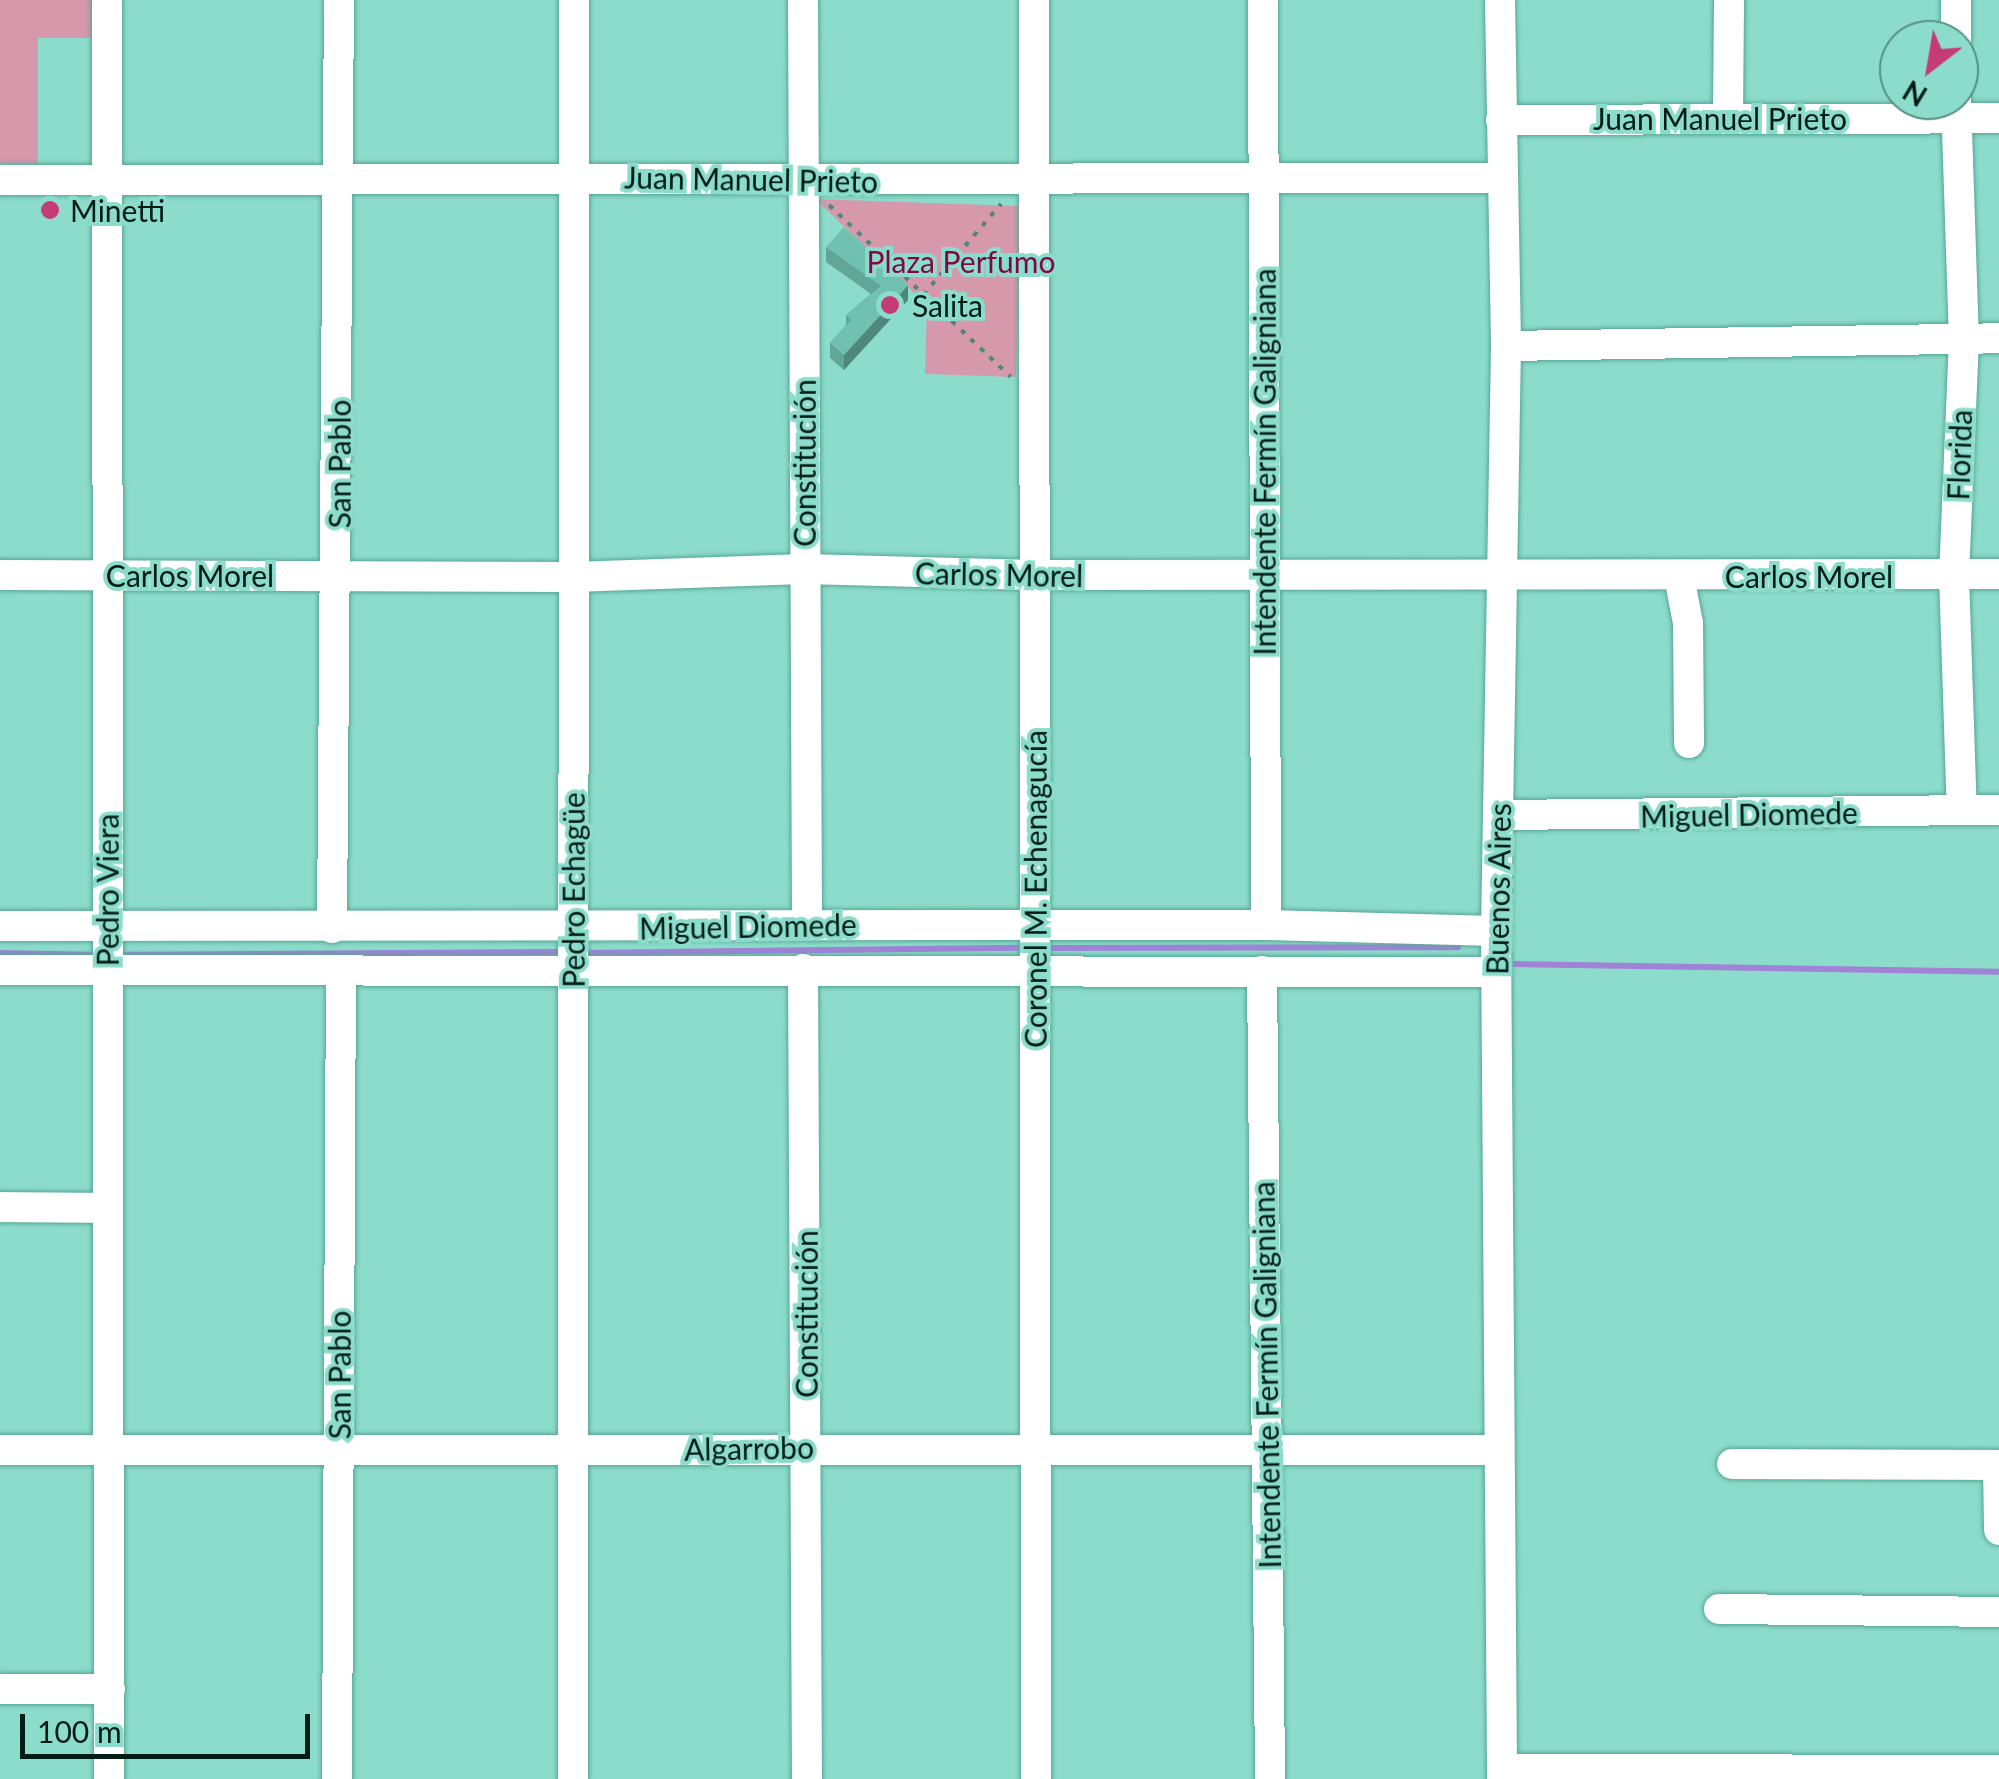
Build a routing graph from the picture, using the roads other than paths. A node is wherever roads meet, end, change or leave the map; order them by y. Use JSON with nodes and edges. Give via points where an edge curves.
{"nodes":[{"id":1,"x":107,"y":0,"type":"edge"},
{"id":2,"x":339,"y":0,"type":"edge"},
{"id":3,"x":574,"y":0,"type":"edge"},
{"id":4,"x":803,"y":0,"type":"edge"},
{"id":5,"x":1034,"y":0,"type":"edge"},
{"id":6,"x":1263,"y":0,"type":"edge"},
{"id":7,"x":1500,"y":0,"type":"edge"},
{"id":8,"x":1729,"y":0,"type":"edge"},
{"id":9,"x":1879,"y":112,"type":"edge"},
{"id":10,"x":1728,"y":117,"type":"junction"},
{"id":11,"x":1500,"y":120,"type":"junction"},
{"id":12,"x":1956,"y":120,"type":"edge"},
{"id":13,"x":340,"y":175,"type":"junction"},
{"id":14,"x":574,"y":176,"type":"junction"},
{"id":15,"x":1502,"y":178,"type":"junction"},
{"id":16,"x":0,"y":180,"type":"edge"},
{"id":17,"x":108,"y":180,"type":"junction"},
{"id":18,"x":1027,"y":180,"type":"junction"},
{"id":19,"x":804,"y":181,"type":"junction"},
{"id":20,"x":1264,"y":181,"type":"junction"},
{"id":21,"x":1964,"y":338,"type":"junction"},
{"id":22,"x":1999,"y":338,"type":"edge"},
{"id":23,"x":1506,"y":346,"type":"junction"},
{"id":24,"x":804,"y":570,"type":"junction"},
{"id":25,"x":1502,"y":573,"type":"junction"},
{"id":26,"x":1263,"y":574,"type":"junction"},
{"id":27,"x":1999,"y":574,"type":"edge"},
{"id":28,"x":0,"y":575,"type":"edge"},
{"id":29,"x":108,"y":575,"type":"junction"},
{"id":30,"x":1954,"y":575,"type":"junction"},
{"id":31,"x":338,"y":576,"type":"junction"},
{"id":32,"x":1035,"y":576,"type":"junction"},
{"id":33,"x":1680,"y":576,"type":"junction"},
{"id":34,"x":573,"y":577,"type":"junction"},
{"id":35,"x":1689,"y":743,"type":"dead end"},
{"id":36,"x":1962,"y":810,"type":"junction"},
{"id":37,"x":1999,"y":810,"type":"edge"},
{"id":38,"x":1500,"y":815,"type":"junction"},
{"id":39,"x":807,"y":925,"type":"junction"},
{"id":40,"x":1034,"y":925,"type":"junction"},
{"id":41,"x":1266,"y":925,"type":"junction"},
{"id":42,"x":0,"y":926,"type":"edge"},
{"id":43,"x":108,"y":926,"type":"junction"},
{"id":44,"x":332,"y":928,"type":"junction"},
{"id":45,"x":572,"y":928,"type":"junction"},
{"id":46,"x":1496,"y":931,"type":"junction"},
{"id":47,"x":573,"y":968,"type":"junction"},
{"id":48,"x":107,"y":969,"type":"junction"},
{"id":49,"x":0,"y":970,"type":"edge"},
{"id":50,"x":341,"y":970,"type":"junction"},
{"id":51,"x":803,"y":970,"type":"junction"},
{"id":52,"x":1036,"y":970,"type":"junction"},
{"id":53,"x":1262,"y":971,"type":"junction"},
{"id":54,"x":1496,"y":972,"type":"junction"},
{"id":55,"x":0,"y":1207,"type":"edge"},
{"id":56,"x":104,"y":1208,"type":"junction"},
{"id":57,"x":807,"y":1447,"type":"junction"},
{"id":58,"x":1267,"y":1448,"type":"junction"},
{"id":59,"x":339,"y":1449,"type":"junction"},
{"id":60,"x":1036,"y":1449,"type":"junction"},
{"id":61,"x":0,"y":1450,"type":"edge"},
{"id":62,"x":110,"y":1450,"type":"junction"},
{"id":63,"x":572,"y":1450,"type":"junction"},
{"id":64,"x":1498,"y":1450,"type":"junction"},
{"id":65,"x":1732,"y":1464,"type":"dead end"},
{"id":66,"x":1999,"y":1530,"type":"edge"},
{"id":67,"x":1719,"y":1609,"type":"dead end"},
{"id":68,"x":1999,"y":1612,"type":"edge"},
{"id":69,"x":0,"y":1690,"type":"edge"},
{"id":70,"x":110,"y":1690,"type":"junction"},
{"id":71,"x":1999,"y":1770,"type":"edge"},
{"id":72,"x":1502,"y":1774,"type":"edge"},
{"id":73,"x":1776,"y":1776,"type":"edge"},
{"id":74,"x":109,"y":1779,"type":"edge"},
{"id":75,"x":337,"y":1779,"type":"edge"},
{"id":76,"x":573,"y":1779,"type":"edge"},
{"id":77,"x":807,"y":1779,"type":"edge"},
{"id":78,"x":1036,"y":1779,"type":"edge"},
{"id":79,"x":1270,"y":1779,"type":"edge"}],
"edges":[{"from":1,"to":17,"type":"street","name":"Pedro Viera"},
{"from":2,"to":13,"type":"street","name":"San Pablo"},
{"from":3,"to":14,"type":"street","name":"Pedro Echagüe"},
{"from":4,"to":19,"type":"street","name":"Constitución"},
{"from":5,"to":18,"type":"street","name":"Coronel M. Echenagucía"},
{"from":6,"to":20,"type":"street","name":"Intendente Fermín Galigniana"},
{"from":7,"to":11,"type":"street","name":"Buenos Aires"},
{"from":8,"to":10,"type":"street"},
{"from":9,"to":10,"type":"street","name":"Juan Manuel Prieto"},
{"from":10,"to":11,"type":"street","name":"Juan Manuel Prieto"},
{"from":11,"to":15,"type":"street","name":"Buenos Aires"},
{"from":12,"to":21,"type":"street","name":"Florida"},
{"from":13,"to":14,"type":"street","name":"Juan Manuel Prieto"},
{"from":13,"to":17,"type":"street","name":"Juan Manuel Prieto"},
{"from":13,"to":31,"type":"street","name":"San Pablo"},
{"from":14,"to":19,"type":"street","name":"Juan Manuel Prieto"},
{"from":14,"to":34,"type":"street","name":"Pedro Echagüe"},
{"from":15,"to":20,"type":"street","name":"Juan Manuel Prieto"},
{"from":15,"to":23,"type":"street","name":"Buenos Aires"},
{"from":16,"to":17,"type":"street","name":"Juan Manuel Prieto"},
{"from":17,"to":29,"type":"street","name":"Pedro Viera"},
{"from":18,"to":19,"type":"street","name":"Juan Manuel Prieto"},
{"from":18,"to":20,"type":"street","name":"Juan Manuel Prieto"},
{"from":18,"to":32,"type":"street","name":"Coronel M. Echenagucía"},
{"from":19,"to":24,"type":"street","name":"Constitución"},
{"from":20,"to":26,"type":"street","name":"Intendente Fermín Galigniana"},
{"from":21,"to":22,"type":"street"},
{"from":21,"to":23,"type":"street"},
{"from":21,"to":30,"type":"street","name":"Florida"},
{"from":23,"to":25,"type":"street","name":"Buenos Aires"},
{"from":24,"to":32,"type":"street","name":"Carlos Morel"},
{"from":24,"to":34,"type":"street","name":"Carlos Morel"},
{"from":24,"to":39,"type":"street","name":"Constitución"},
{"from":25,"to":26,"type":"street","name":"Carlos Morel"},
{"from":25,"to":33,"type":"street","name":"Carlos Morel"},
{"from":25,"to":38,"type":"street","name":"Buenos Aires"},
{"from":26,"to":32,"type":"street","name":"Carlos Morel"},
{"from":26,"to":41,"type":"street","name":"Intendente Fermín Galigniana"},
{"from":27,"to":30,"type":"street","name":"Carlos Morel"},
{"from":28,"to":29,"type":"street","name":"Carlos Morel"},
{"from":29,"to":31,"type":"street","name":"Carlos Morel"},
{"from":29,"to":43,"type":"street","name":"Pedro Viera"},
{"from":30,"to":33,"type":"street","name":"Carlos Morel"},
{"from":30,"to":36,"type":"street","name":"Florida"},
{"from":31,"to":34,"type":"street","name":"Carlos Morel"},
{"from":31,"to":44,"type":"street","name":"San Pablo"},
{"from":32,"to":40,"type":"street","name":"Coronel M. Echenagucía"},
{"from":33,"to":35,"type":"street","via":[[1688,623]]},
{"from":34,"to":45,"type":"street","name":"Pedro Echagüe"},
{"from":36,"to":37,"type":"street","name":"Miguel Diomede"},
{"from":36,"to":38,"type":"street","name":"Miguel Diomede"},
{"from":38,"to":46,"type":"street","name":"Buenos Aires"},
{"from":39,"to":40,"type":"street","name":"Miguel Diomede"},
{"from":39,"to":45,"type":"street","name":"Miguel Diomede"},
{"from":40,"to":41,"type":"street","name":"Miguel Diomede"},
{"from":40,"to":52,"type":"street","name":"Coronel M. Echenagucía"},
{"from":41,"to":46,"type":"street","name":"Miguel Diomede"},
{"from":42,"to":43,"type":"street","name":"Miguel Diomede"},
{"from":43,"to":44,"type":"street","name":"Miguel Diomede"},
{"from":43,"to":48,"type":"street","name":"Pedro Viera"},
{"from":44,"to":45,"type":"street","name":"Miguel Diomede"},
{"from":45,"to":47,"type":"street","name":"Pedro Echagüe"},
{"from":46,"to":54,"type":"street","name":"Buenos Aires"},
{"from":47,"to":50,"type":"street","name":"Miguel Diomede"},
{"from":47,"to":51,"type":"street","name":"Miguel Diomede"},
{"from":47,"to":63,"type":"street","name":"Pedro Echagüe"},
{"from":48,"to":49,"type":"street","name":"Miguel Diomede"},
{"from":48,"to":50,"type":"street","name":"Miguel Diomede"},
{"from":48,"to":56,"type":"street","name":"Pedro Viera"},
{"from":50,"to":59,"type":"street","name":"San Pablo"},
{"from":51,"to":52,"type":"street","name":"Miguel Diomede"},
{"from":51,"to":57,"type":"street","name":"Constitución"},
{"from":52,"to":53,"type":"street","name":"Miguel Diomede"},
{"from":52,"to":60,"type":"street","name":"Coronel M. Echenagucía"},
{"from":53,"to":54,"type":"street","name":"Miguel Diomede"},
{"from":53,"to":58,"type":"street","name":"Intendente Fermín Galigniana"},
{"from":54,"to":64,"type":"street","name":"Buenos Aires"},
{"from":55,"to":56,"type":"street"},
{"from":56,"to":62,"type":"street","name":"Pedro Viera"},
{"from":57,"to":60,"type":"street","name":"Algarrobo"},
{"from":57,"to":63,"type":"street","name":"Algarrobo"},
{"from":57,"to":77,"type":"street","name":"Constitución"},
{"from":58,"to":60,"type":"street","name":"Algarrobo"},
{"from":58,"to":64,"type":"street","name":"Algarrobo"},
{"from":58,"to":79,"type":"street","name":"Intendente Fermín Galigniana"},
{"from":59,"to":62,"type":"street","name":"Algarrobo"},
{"from":59,"to":63,"type":"street","name":"Algarrobo"},
{"from":59,"to":75,"type":"street","name":"San Pablo"},
{"from":60,"to":78,"type":"street","name":"Coronel M. Echenagucía"},
{"from":61,"to":62,"type":"street","name":"Algarrobo"},
{"from":62,"to":70,"type":"street","name":"Pedro Viera"},
{"from":63,"to":76,"type":"street","name":"Pedro Echagüe"},
{"from":64,"to":72,"type":"street","name":"Buenos Aires"},
{"from":65,"to":66,"type":"street","via":[[1998,1465]]},
{"from":67,"to":68,"type":"street"},
{"from":69,"to":70,"type":"street"},
{"from":70,"to":74,"type":"street","name":"Pedro Viera"},
{"from":71,"to":73,"type":"street"},
{"from":72,"to":73,"type":"street"}]}
